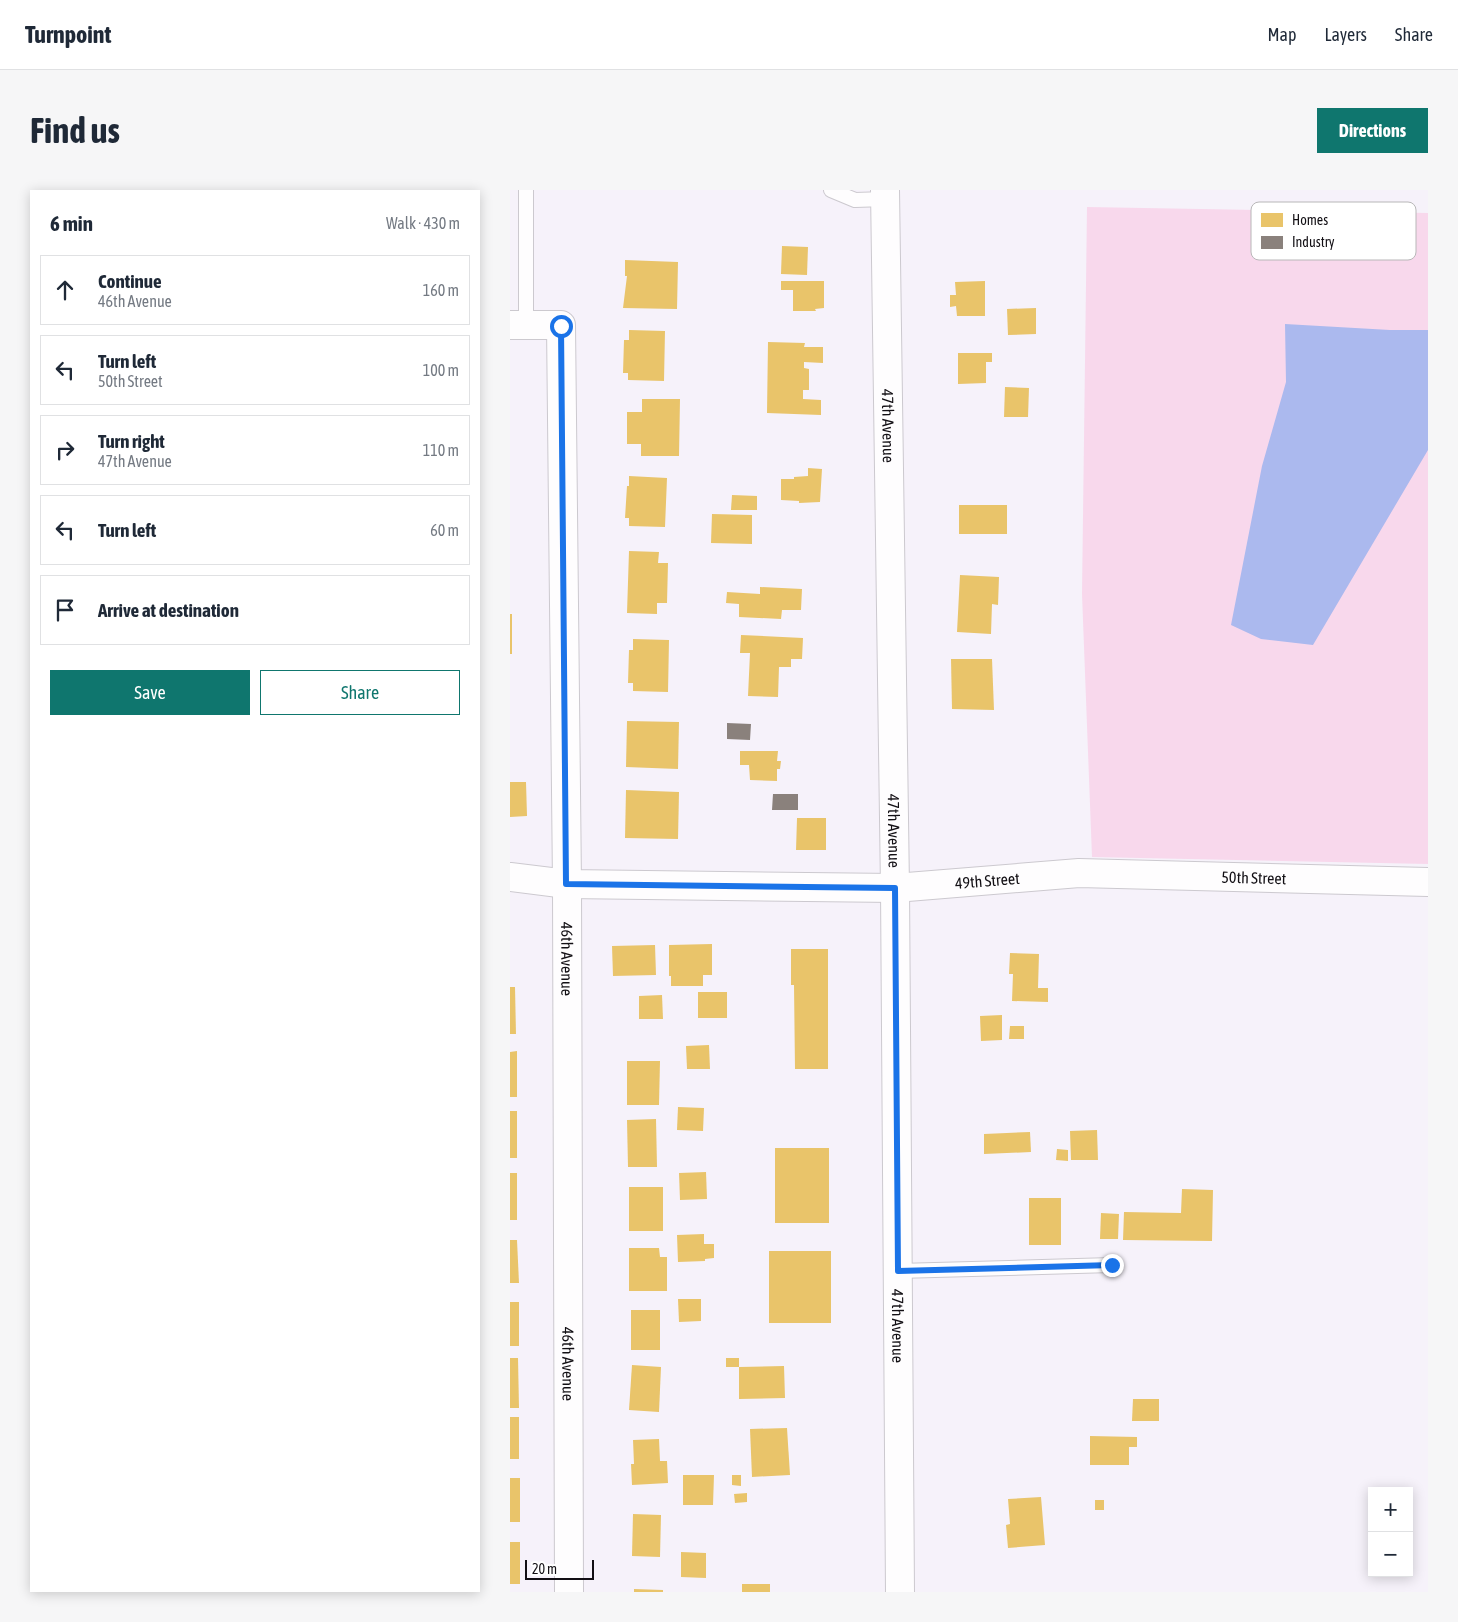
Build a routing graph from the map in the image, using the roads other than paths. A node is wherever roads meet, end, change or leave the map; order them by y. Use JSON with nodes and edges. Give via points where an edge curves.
{"nodes":[{"id":1,"x":526,"y":190,"type":"edge"},
{"id":2,"x":831,"y":190,"type":"edge"},
{"id":3,"x":885,"y":194,"type":"edge"},
{"id":4,"x":518,"y":325,"type":"edge"},
{"id":5,"x":1079,"y":873,"type":"joint"},
{"id":6,"x":510,"y":877,"type":"edge"},
{"id":7,"x":1428,"y":882,"type":"edge"},
{"id":8,"x":566,"y":884,"type":"junction"},
{"id":9,"x":895,"y":888,"type":"junction"},
{"id":10,"x":1112,"y":1265,"type":"dead end"},
{"id":11,"x":898,"y":1271,"type":"junction"},
{"id":12,"x":569,"y":1592,"type":"edge"},
{"id":13,"x":900,"y":1592,"type":"edge"}],
"edges":[{"from":1,"to":4,"type":"lane"},
{"from":2,"to":3,"type":"lane","via":[[855,200]]},
{"from":3,"to":9,"type":"street","name":"47th Avenue"},
{"from":4,"to":8,"type":"street","name":"46th Avenue","via":[[561,326]]},
{"from":5,"to":7,"type":"street","name":"50th Street"},
{"from":5,"to":9,"type":"street","name":"49th Street"},
{"from":6,"to":8,"type":"street"},
{"from":8,"to":9,"type":"street"},
{"from":8,"to":12,"type":"street","name":"46th Avenue"},
{"from":9,"to":11,"type":"street","name":"47th Avenue"},
{"from":10,"to":11,"type":"lane"},
{"from":11,"to":13,"type":"street","name":"47th Avenue"}]}
